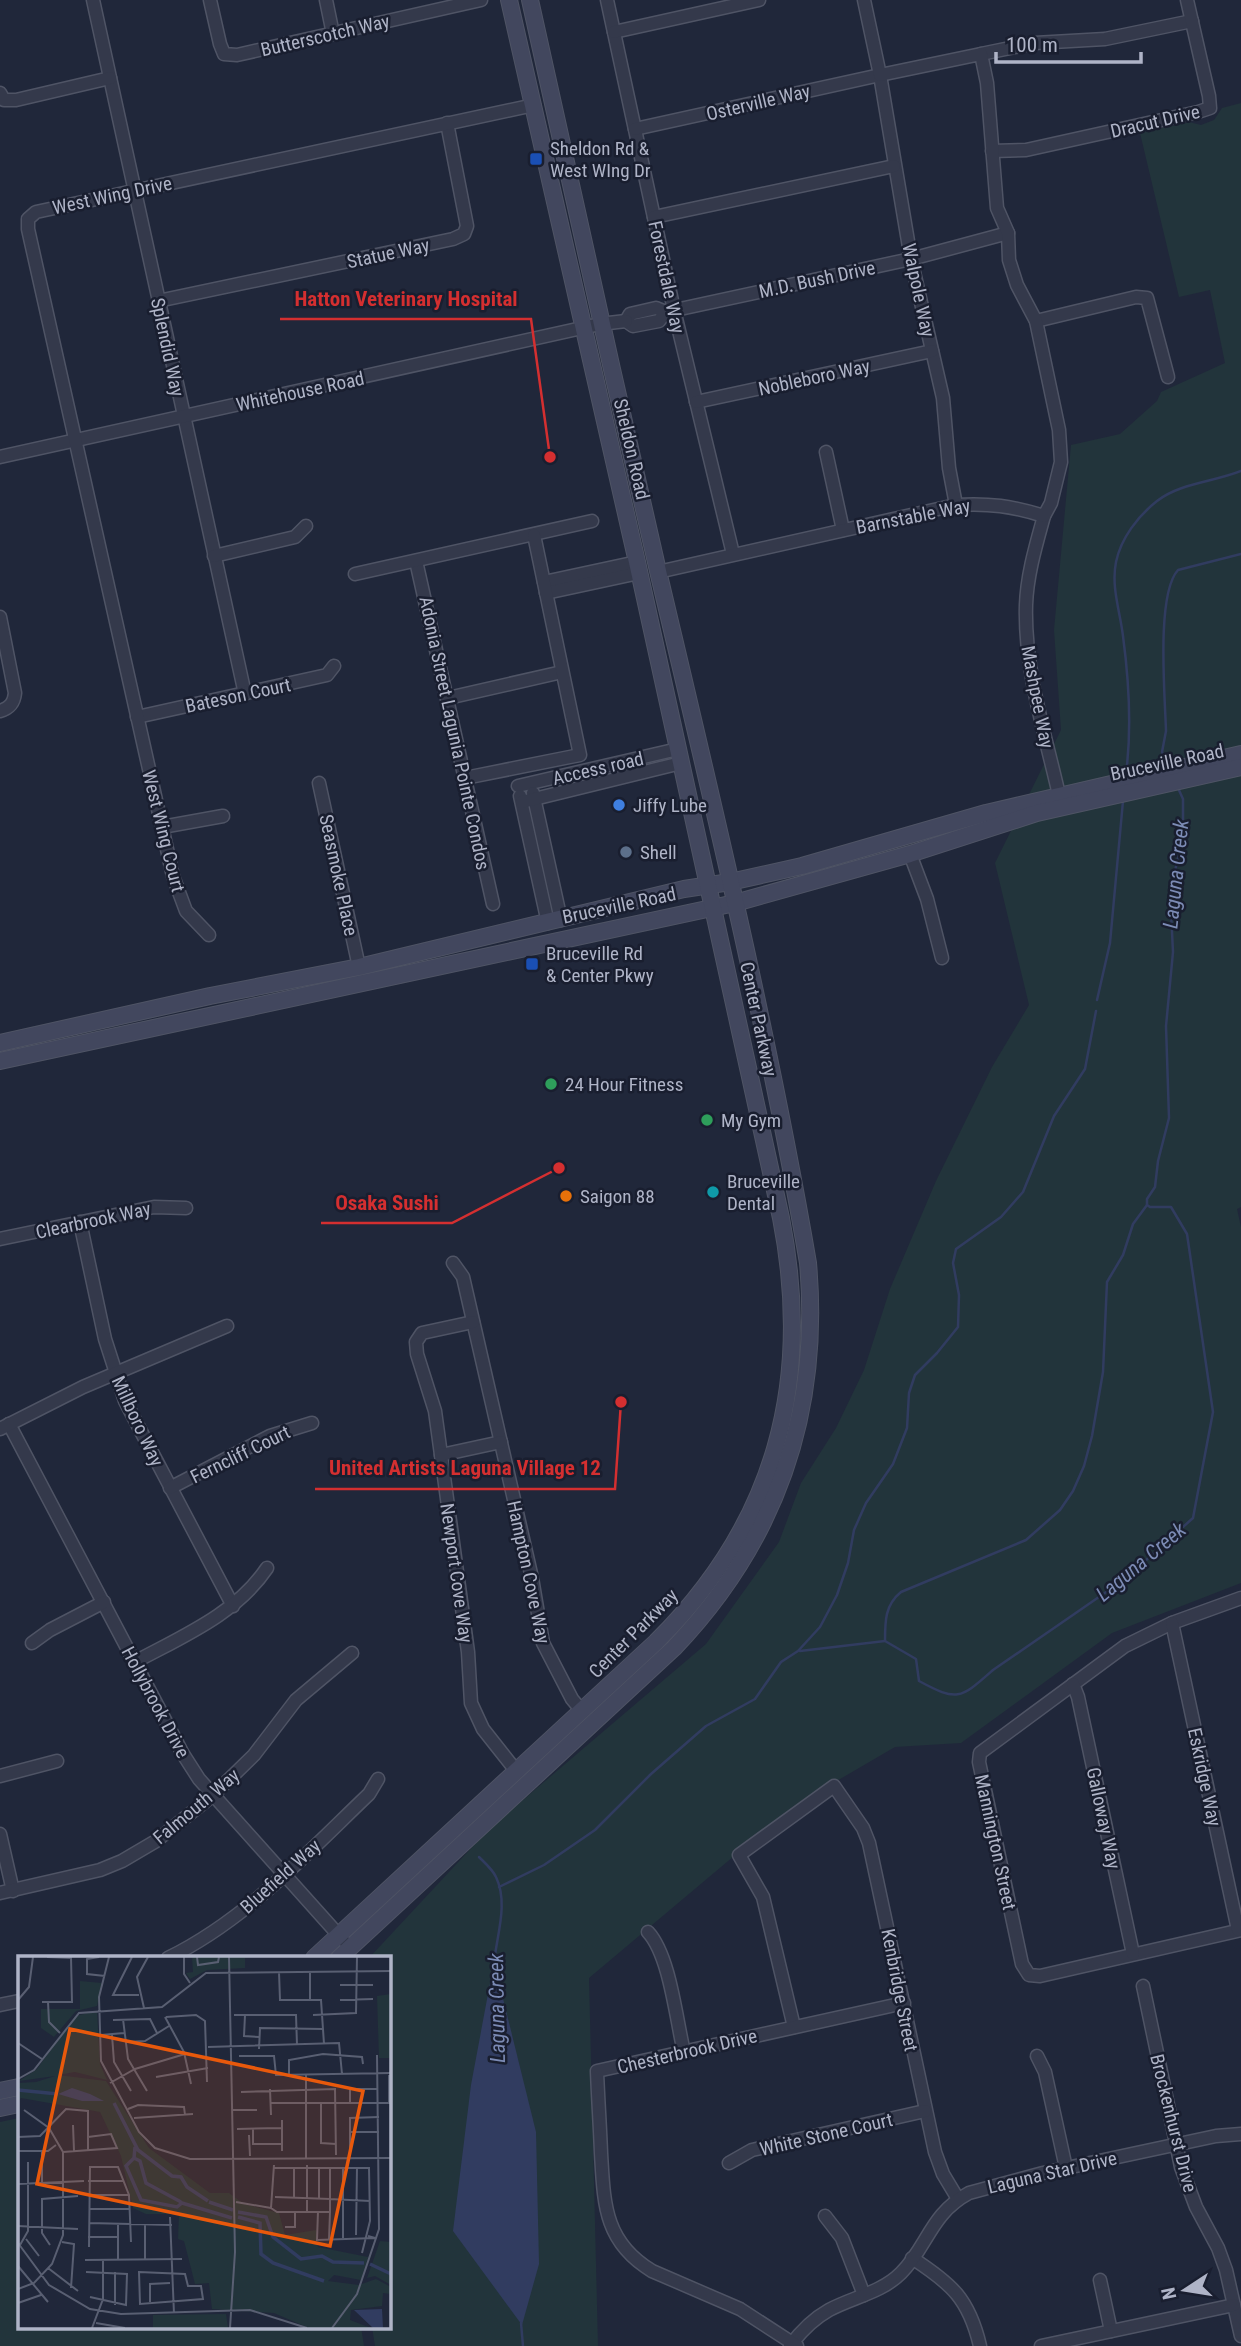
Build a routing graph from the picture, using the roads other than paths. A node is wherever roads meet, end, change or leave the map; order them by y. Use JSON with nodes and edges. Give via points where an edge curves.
{"nodes":[{"id":1,"x":93,"y":0,"type":"edge"},
{"id":2,"x":210,"y":0,"type":"edge"},
{"id":3,"x":326,"y":0,"type":"edge"},
{"id":4,"x":481,"y":0,"type":"edge"},
{"id":5,"x":509,"y":0,"type":"edge"},
{"id":6,"x":530,"y":0,"type":"edge"},
{"id":7,"x":607,"y":0,"type":"edge"},
{"id":8,"x":759,"y":0,"type":"edge"},
{"id":9,"x":864,"y":0,"type":"edge"},
{"id":10,"x":1187,"y":0,"type":"edge"},
{"id":11,"x":1192,"y":21,"type":"junction"},
{"id":12,"x":614,"y":32,"type":"junction"},
{"id":13,"x":333,"y":33,"type":"junction"},
{"id":14,"x":981,"y":54,"type":"junction"},
{"id":15,"x":880,"y":75,"type":"junction"},
{"id":16,"x":110,"y":78,"type":"junction"},
{"id":17,"x":0,"y":93,"type":"edge"},
{"id":18,"x":534,"y":105,"type":"junction"},
{"id":19,"x":447,"y":123,"type":"junction"},
{"id":20,"x":635,"y":129,"type":"junction"},
{"id":21,"x":992,"y":152,"type":"junction"},
{"id":22,"x":894,"y":166,"type":"junction"},
{"id":23,"x":135,"y":190,"type":"junction"},
{"id":24,"x":654,"y":217,"type":"junction"},
{"id":25,"x":1008,"y":233,"type":"junction"},
{"id":26,"x":911,"y":258,"type":"junction"},
{"id":27,"x":159,"y":301,"type":"junction"},
{"id":28,"x":670,"y":311,"type":"junction"},
{"id":29,"x":1036,"y":321,"type":"junction"},
{"id":30,"x":600,"y":324,"type":"junction"},
{"id":31,"x":583,"y":329,"type":"junction"},
{"id":32,"x":932,"y":351,"type":"junction"},
{"id":33,"x":1167,"y":377,"type":"dead end"},
{"id":34,"x":696,"y":402,"type":"junction"},
{"id":35,"x":183,"y":416,"type":"junction"},
{"id":36,"x":76,"y":440,"type":"junction"},
{"id":37,"x":826,"y":452,"type":"dead end"},
{"id":38,"x":0,"y":457,"type":"edge"},
{"id":39,"x":956,"y":505,"type":"junction"},
{"id":40,"x":1044,"y":516,"type":"junction"},
{"id":41,"x":592,"y":521,"type":"dead end"},
{"id":42,"x":306,"y":526,"type":"dead end"},
{"id":43,"x":843,"y":530,"type":"junction"},
{"id":44,"x":534,"y":535,"type":"junction"},
{"id":45,"x":733,"y":554,"type":"junction"},
{"id":46,"x":214,"y":556,"type":"junction"},
{"id":47,"x":416,"y":561,"type":"junction"},
{"id":48,"x":638,"y":568,"type":"junction"},
{"id":49,"x":658,"y":572,"type":"junction"},
{"id":50,"x":355,"y":574,"type":"dead end"},
{"id":51,"x":545,"y":587,"type":"junction"},
{"id":52,"x":0,"y":617,"type":"edge"},
{"id":53,"x":334,"y":666,"type":"dead end"},
{"id":54,"x":562,"y":672,"type":"junction"},
{"id":55,"x":245,"y":694,"type":"junction"},
{"id":56,"x":448,"y":698,"type":"junction"},
{"id":57,"x":0,"y":711,"type":"edge"},
{"id":58,"x":137,"y":718,"type":"junction"},
{"id":59,"x":1241,"y":754,"type":"edge"},
{"id":60,"x":680,"y":756,"type":"junction"},
{"id":61,"x":1241,"y":767,"type":"edge"},
{"id":62,"x":521,"y":768,"type":"junction"},
{"id":63,"x":1189,"y":772,"type":"junction"},
{"id":64,"x":466,"y":778,"type":"junction"},
{"id":65,"x":319,"y":783,"type":"dead end"},
{"id":66,"x":524,"y":785,"type":"junction"},
{"id":67,"x":1059,"y":795,"type":"junction"},
{"id":68,"x":1088,"y":795,"type":"junction"},
{"id":69,"x":535,"y":799,"type":"junction"},
{"id":70,"x":522,"y":802,"type":"junction"},
{"id":71,"x":223,"y":816,"type":"dead end"},
{"id":72,"x":162,"y":827,"type":"junction"},
{"id":73,"x":910,"y":854,"type":"junction"},
{"id":74,"x":730,"y":882,"type":"junction"},
{"id":75,"x":708,"y":885,"type":"junction"},
{"id":76,"x":735,"y":903,"type":"junction"},
{"id":77,"x":492,"y":904,"type":"dead end"},
{"id":78,"x":713,"y":907,"type":"junction"},
{"id":79,"x":554,"y":921,"type":"junction"},
{"id":80,"x":530,"y":927,"type":"junction"},
{"id":81,"x":209,"y":935,"type":"dead end"},
{"id":82,"x":942,"y":958,"type":"dead end"},
{"id":83,"x":445,"y":964,"type":"junction"},
{"id":84,"x":359,"y":967,"type":"junction"},
{"id":85,"x":0,"y":1043,"type":"edge"},
{"id":86,"x":0,"y":1061,"type":"edge"},
{"id":87,"x":762,"y":1132,"type":"junction"},
{"id":88,"x":794,"y":1192,"type":"junction"},
{"id":89,"x":186,"y":1208,"type":"dead end"},
{"id":90,"x":79,"y":1222,"type":"junction"},
{"id":91,"x":0,"y":1239,"type":"edge"},
{"id":92,"x":453,"y":1263,"type":"dead end"},
{"id":93,"x":793,"y":1316,"type":"junction"},
{"id":94,"x":473,"y":1322,"type":"junction"},
{"id":95,"x":810,"y":1323,"type":"junction"},
{"id":96,"x":228,"y":1326,"type":"dead end"},
{"id":97,"x":793,"y":1333,"type":"junction"},
{"id":98,"x":114,"y":1373,"type":"junction"},
{"id":99,"x":312,"y":1423,"type":"dead end"},
{"id":100,"x":4,"y":1427,"type":"edge"},
{"id":101,"x":501,"y":1442,"type":"junction"},
{"id":102,"x":441,"y":1455,"type":"junction"},
{"id":103,"x":170,"y":1488,"type":"junction"},
{"id":104,"x":267,"y":1568,"type":"dead end"},
{"id":105,"x":1241,"y":1598,"type":"edge"},
{"id":106,"x":104,"y":1602,"type":"junction"},
{"id":107,"x":233,"y":1606,"type":"junction"},
{"id":108,"x":1172,"y":1623,"type":"junction"},
{"id":109,"x":32,"y":1643,"type":"dead end"},
{"id":110,"x":352,"y":1653,"type":"dead end"},
{"id":111,"x":135,"y":1662,"type":"junction"},
{"id":112,"x":1073,"y":1684,"type":"junction"},
{"id":113,"x":582,"y":1711,"type":"junction"},
{"id":114,"x":57,"y":1761,"type":"dead end"},
{"id":115,"x":517,"y":1772,"type":"junction"},
{"id":116,"x":0,"y":1776,"type":"edge"},
{"id":117,"x":378,"y":1779,"type":"dead end"},
{"id":118,"x":212,"y":1796,"type":"junction"},
{"id":119,"x":0,"y":1834,"type":"edge"},
{"id":120,"x":284,"y":1875,"type":"junction"},
{"id":121,"x":6,"y":1892,"type":"edge"},
{"id":122,"x":1240,"y":1930,"type":"edge"},
{"id":123,"x":648,"y":1932,"type":"dead end"},
{"id":124,"x":343,"y":1947,"type":"edge"},
{"id":125,"x":1133,"y":1954,"type":"junction"},
{"id":126,"x":172,"y":1956,"type":"edge"},
{"id":127,"x":319,"y":1956,"type":"edge"},
{"id":128,"x":1143,"y":1986,"type":"dead end"},
{"id":129,"x":18,"y":2001,"type":"edge"},
{"id":130,"x":904,"y":2003,"type":"junction"},
{"id":131,"x":0,"y":2005,"type":"edge"},
{"id":132,"x":794,"y":2027,"type":"junction"},
{"id":133,"x":684,"y":2052,"type":"junction"},
{"id":134,"x":1037,"y":2056,"type":"dead end"},
{"id":135,"x":18,"y":2087,"type":"edge"},
{"id":136,"x":0,"y":2091,"type":"edge"},
{"id":137,"x":18,"y":2104,"type":"edge"},
{"id":138,"x":0,"y":2108,"type":"edge"},
{"id":139,"x":925,"y":2111,"type":"junction"},
{"id":140,"x":1241,"y":2134,"type":"edge"},
{"id":141,"x":1177,"y":2144,"type":"junction"},
{"id":142,"x":729,"y":2163,"type":"dead end"},
{"id":143,"x":1066,"y":2168,"type":"junction"},
{"id":144,"x":958,"y":2199,"type":"junction"},
{"id":145,"x":825,"y":2216,"type":"dead end"},
{"id":146,"x":912,"y":2258,"type":"junction"},
{"id":147,"x":1100,"y":2280,"type":"dead end"},
{"id":148,"x":864,"y":2295,"type":"junction"},
{"id":149,"x":1234,"y":2305,"type":"junction"},
{"id":150,"x":1111,"y":2331,"type":"junction"},
{"id":151,"x":1241,"y":2336,"type":"edge"},
{"id":152,"x":793,"y":2345,"type":"edge"},
{"id":153,"x":980,"y":2346,"type":"edge"},
{"id":154,"x":1041,"y":2346,"type":"edge"}],
"edges":[{"from":1,"to":16,"type":"street","name":"Splendid Way"},
{"from":2,"to":13,"type":"street","name":"Butterscotch Way","via":[[224,54]]},
{"from":3,"to":13,"type":"street"},
{"from":4,"to":13,"type":"street","name":"Butterscotch Way"},
{"from":5,"to":18,"type":"main road","name":"Sheldon Road"},
{"from":6,"to":30,"type":"main road","name":"Sheldon Road"},
{"from":7,"to":12,"type":"street","name":"Forestdale Way"},
{"from":8,"to":12,"type":"street"},
{"from":9,"to":15,"type":"street","name":"Walpole Way"},
{"from":10,"to":11,"type":"street","name":"Dracut Drive"},
{"from":11,"to":14,"type":"street","via":[[1105,39]]},
{"from":11,"to":21,"type":"street","name":"Dracut Drive","via":[[1210,108],[1026,150]]},
{"from":12,"to":20,"type":"street","name":"Forestdale Way"},
{"from":14,"to":15,"type":"street"},
{"from":14,"to":21,"type":"street"},
{"from":15,"to":20,"type":"street","name":"Osterville Way"},
{"from":15,"to":22,"type":"street","name":"Walpole Way"},
{"from":16,"to":17,"type":"street","via":[[16,100],[4,100]]},
{"from":16,"to":23,"type":"street","name":"Splendid Way"},
{"from":18,"to":19,"type":"street","name":"West Wing Drive"},
{"from":18,"to":31,"type":"main road","name":"Sheldon Road"},
{"from":19,"to":23,"type":"street","name":"West Wing Drive"},
{"from":19,"to":27,"type":"street","name":"Statue Way","via":[[467,226],[464,234]]},
{"from":20,"to":24,"type":"street","name":"Forestdale Way"},
{"from":21,"to":25,"type":"street","via":[[997,208]]},
{"from":22,"to":24,"type":"street"},
{"from":22,"to":26,"type":"street","name":"Walpole Way"},
{"from":23,"to":27,"type":"street","name":"Splendid Way"},
{"from":23,"to":36,"type":"street","name":"West Wing Drive","via":[[36,212],[28,219]]},
{"from":24,"to":28,"type":"street","name":"Forestdale Way"},
{"from":25,"to":26,"type":"street","name":"M.D. Bush Drive"},
{"from":25,"to":29,"type":"street","via":[[1009,260]]},
{"from":26,"to":28,"type":"street","name":"M.D. Bush Drive"},
{"from":26,"to":32,"type":"street","name":"Walpole Way"},
{"from":27,"to":35,"type":"street","name":"Splendid Way"},
{"from":28,"to":30,"type":"street","name":"M.D. Bush Drive","via":[[656,308],[630,314],[626,321]]},
{"from":28,"to":34,"type":"street","name":"Forestdale Way"},
{"from":29,"to":33,"type":"street","via":[[1147,298]]},
{"from":29,"to":40,"type":"street","via":[[1062,447],[1058,480]]},
{"from":30,"to":31,"type":"street","name":"Whitehouse Road"},
{"from":30,"to":49,"type":"main road","name":"Sheldon Road"},
{"from":31,"to":35,"type":"street","name":"Whitehouse Road"},
{"from":31,"to":48,"type":"main road","name":"Sheldon Road"},
{"from":32,"to":34,"type":"street","name":"Nobleboro Way"},
{"from":32,"to":39,"type":"street","name":"Walpole Way","via":[[943,398]]},
{"from":34,"to":45,"type":"street","name":"Forestdale Way"},
{"from":35,"to":36,"type":"street","name":"Whitehouse Road"},
{"from":35,"to":46,"type":"street","name":"Splendid Way"},
{"from":36,"to":38,"type":"street","name":"Whitehouse Road"},
{"from":36,"to":58,"type":"street","name":"West Wing Drive"},
{"from":37,"to":43,"type":"street"},
{"from":39,"to":40,"type":"street","name":"Barnstable Way","via":[[989,503]]},
{"from":39,"to":43,"type":"street","name":"Barnstable Way"},
{"from":40,"to":67,"type":"street","name":"Mashpee Way","via":[[1029,579],[1026,629]]},
{"from":41,"to":44,"type":"street"},
{"from":42,"to":46,"type":"street","via":[[295,537]]},
{"from":43,"to":45,"type":"street","name":"Barnstable Way"},
{"from":44,"to":47,"type":"street"},
{"from":44,"to":51,"type":"street"},
{"from":45,"to":49,"type":"street","name":"Barnstable Way"},
{"from":46,"to":55,"type":"street","name":"Splendid Way"},
{"from":47,"to":50,"type":"street"},
{"from":47,"to":56,"type":"street","name":"Adonia Street Lagunia Pointe Condos"},
{"from":48,"to":51,"type":"street"},
{"from":48,"to":60,"type":"main road","name":"Sheldon Road"},
{"from":49,"to":74,"type":"main road","name":"Sheldon Road"},
{"from":51,"to":54,"type":"street"},
{"from":52,"to":57,"type":"street","via":[[15,693],[9,707]]},
{"from":53,"to":55,"type":"street","name":"Bateson Court","via":[[327,676]]},
{"from":54,"to":56,"type":"street"},
{"from":54,"to":62,"type":"street","via":[[580,755]]},
{"from":55,"to":58,"type":"street","name":"Bateson Court"},
{"from":56,"to":64,"type":"street","name":"Adonia Street Lagunia Pointe Condos"},
{"from":58,"to":72,"type":"street","name":"West Wing Court"},
{"from":59,"to":63,"type":"main road","name":"Bruceville Road"},
{"from":60,"to":66,"type":"street","name":"Access road"},
{"from":60,"to":69,"type":"street"},
{"from":60,"to":75,"type":"main road","name":"Sheldon Road"},
{"from":61,"to":63,"type":"main road","name":"Bruceville Road"},
{"from":62,"to":64,"type":"street"},
{"from":62,"to":66,"type":"street"},
{"from":63,"to":68,"type":"main road","name":"Bruceville Road"},
{"from":64,"to":77,"type":"street","name":"Adonia Street Lagunia Pointe Condos"},
{"from":65,"to":84,"type":"street","name":"Seasmoke Place"},
{"from":66,"to":69,"type":"street"},
{"from":66,"to":70,"type":"street"},
{"from":67,"to":68,"type":"main road","name":"Bruceville Road"},
{"from":67,"to":74,"type":"main road","name":"Bruceville Road"},
{"from":68,"to":73,"type":"main road","name":"Bruceville Road"},
{"from":69,"to":70,"type":"street"},
{"from":69,"to":79,"type":"street"},
{"from":70,"to":79,"type":"street"},
{"from":71,"to":72,"type":"street"},
{"from":72,"to":81,"type":"street","name":"West Wing Court","via":[[186,911]]},
{"from":73,"to":76,"type":"main road","name":"Bruceville Road"},
{"from":73,"to":82,"type":"street"},
{"from":74,"to":75,"type":"main road","name":"Bruceville Road"},
{"from":74,"to":76,"type":"main road","name":"Sheldon Road"},
{"from":75,"to":78,"type":"main road","name":"Sheldon Road"},
{"from":75,"to":79,"type":"main road","name":"Bruceville Road"},
{"from":76,"to":78,"type":"main road","name":"Bruceville Road"},
{"from":76,"to":88,"type":"main road","name":"Center Parkway"},
{"from":78,"to":83,"type":"main road","name":"Bruceville Road"},
{"from":78,"to":87,"type":"main road","name":"Center Parkway"},
{"from":79,"to":80,"type":"main road","name":"Bruceville Road"},
{"from":80,"to":83,"type":"main road","via":[[513,939],[454,955]]},
{"from":80,"to":84,"type":"main road","name":"Bruceville Road"},
{"from":83,"to":86,"type":"main road","name":"Bruceville Road"},
{"from":84,"to":85,"type":"main road","name":"Bruceville Road"},
{"from":87,"to":88,"type":"main road","via":[[769,1133]]},
{"from":87,"to":93,"type":"main road","name":"Center Parkway","via":[[789,1261]]},
{"from":88,"to":95,"type":"main road","name":"Center Parkway","via":[[808,1263]]},
{"from":89,"to":90,"type":"street","name":"Clearbrook Way","via":[[154,1207]]},
{"from":90,"to":91,"type":"street","name":"Clearbrook Way"},
{"from":90,"to":98,"type":"street","name":"Millboro Way"},
{"from":92,"to":94,"type":"street","name":"Hampton Cove Way","via":[[463,1277]]},
{"from":93,"to":95,"type":"street"},
{"from":93,"to":97,"type":"main road","name":"Center Parkway"},
{"from":94,"to":101,"type":"street","name":"Hampton Cove Way"},
{"from":94,"to":102,"type":"street","name":"Newport Cove Way","via":[[422,1333],[416,1342],[435,1411]]},
{"from":95,"to":97,"type":"street"},
{"from":95,"to":124,"type":"main road","name":"Center Parkway","via":[[802,1412],[787,1468],[751,1548],[717,1600],[674,1648]]},
{"from":96,"to":98,"type":"street"},
{"from":97,"to":113,"type":"main road","name":"Center Parkway","via":[[789,1386],[776,1446],[755,1505],[735,1543],[679,1620]]},
{"from":98,"to":100,"type":"street"},
{"from":98,"to":103,"type":"street","name":"Millboro Way"},
{"from":99,"to":103,"type":"street","name":"Ferncliff Court","via":[[270,1436]]},
{"from":100,"to":106,"type":"street","name":"Hollybrook Drive"},
{"from":101,"to":102,"type":"street"},
{"from":101,"to":113,"type":"street","name":"Hampton Cove Way","via":[[543,1643]]},
{"from":102,"to":115,"type":"street","name":"Newport Cove Way","via":[[471,1703],[483,1729]]},
{"from":103,"to":107,"type":"street","name":"Millboro Way"},
{"from":104,"to":107,"type":"street"},
{"from":105,"to":108,"type":"street","name":"Mannington Street"},
{"from":106,"to":109,"type":"street"},
{"from":106,"to":111,"type":"street","name":"Hollybrook Drive"},
{"from":107,"to":111,"type":"street"},
{"from":108,"to":112,"type":"street","name":"Mannington Street","via":[[1125,1646]]},
{"from":108,"to":122,"type":"street","name":"Eskridge Way"},
{"from":110,"to":118,"type":"street","name":"Falmouth Way","via":[[296,1700],[254,1755]]},
{"from":111,"to":118,"type":"street","name":"Hollybrook Drive","via":[[183,1754]]},
{"from":112,"to":125,"type":"street","name":"Galloway Way"},
{"from":112,"to":125,"type":"street","name":"Mannington Street","via":[[980,1753],[1022,1964],[1029,1975],[1040,1976]]},
{"from":113,"to":115,"type":"main road","name":"Center Parkway"},
{"from":114,"to":116,"type":"street"},
{"from":115,"to":124,"type":"main road","name":"Center Parkway"},
{"from":117,"to":120,"type":"street","name":"Bluefield Way","via":[[369,1794]]},
{"from":118,"to":120,"type":"street","name":"Hollybrook Drive"},
{"from":118,"to":121,"type":"street","name":"Falmouth Way","via":[[156,1841],[122,1861],[81,1876]]},
{"from":119,"to":121,"type":"street"},
{"from":120,"to":124,"type":"street","name":"Hollybrook Drive"},
{"from":120,"to":126,"type":"street","name":"Bluefield Way","via":[[238,1915]]},
{"from":122,"to":125,"type":"street","name":"Mannington Street"},
{"from":123,"to":133,"type":"street","via":[[663,1958]]},
{"from":124,"to":127,"type":"main road","name":"Center Parkway"},
{"from":128,"to":141,"type":"street","name":"Brockenhurst Drive"},
{"from":129,"to":131,"type":"street"},
{"from":130,"to":132,"type":"street","name":"Chesterbrook Drive"},
{"from":130,"to":132,"type":"street","name":"Kenbridge Street","via":[[869,1843],[834,1786],[739,1855],[763,1897]]},
{"from":130,"to":139,"type":"street","name":"Kenbridge Street"},
{"from":132,"to":133,"type":"street","name":"Chesterbrook Drive"},
{"from":133,"to":152,"type":"street","name":"Chesterbrook Drive","via":[[597,2071],[609,2223],[640,2264],[740,2309]]},
{"from":134,"to":143,"type":"street","via":[[1045,2072]]},
{"from":135,"to":136,"type":"main road"},
{"from":137,"to":138,"type":"main road"},
{"from":139,"to":142,"type":"street","name":"White Stone Court","via":[[752,2150]]},
{"from":139,"to":144,"type":"street","name":"Kenbridge Street","via":[[938,2163]]},
{"from":140,"to":141,"type":"street","name":"Laguna Star Drive"},
{"from":141,"to":143,"type":"street","name":"Laguna Star Drive"},
{"from":141,"to":149,"type":"street","name":"Brockenhurst Drive","via":[[1188,2189],[1218,2248]]},
{"from":143,"to":144,"type":"street","name":"Laguna Star Drive","via":[[983,2188]]},
{"from":144,"to":146,"type":"street","name":"Laguna Star Drive","via":[[939,2216]]},
{"from":145,"to":148,"type":"street","via":[[842,2238]]},
{"from":146,"to":148,"type":"street","name":"Laguna Star Drive","via":[[894,2279]]},
{"from":146,"to":153,"type":"street","via":[[944,2279],[964,2301]]},
{"from":147,"to":150,"type":"street"},
{"from":148,"to":152,"type":"street","name":"Laguna Star Drive","via":[[821,2315]]},
{"from":149,"to":150,"type":"street"},
{"from":149,"to":151,"type":"street","name":"Brockenhurst Drive"},
{"from":150,"to":154,"type":"street"}]}
